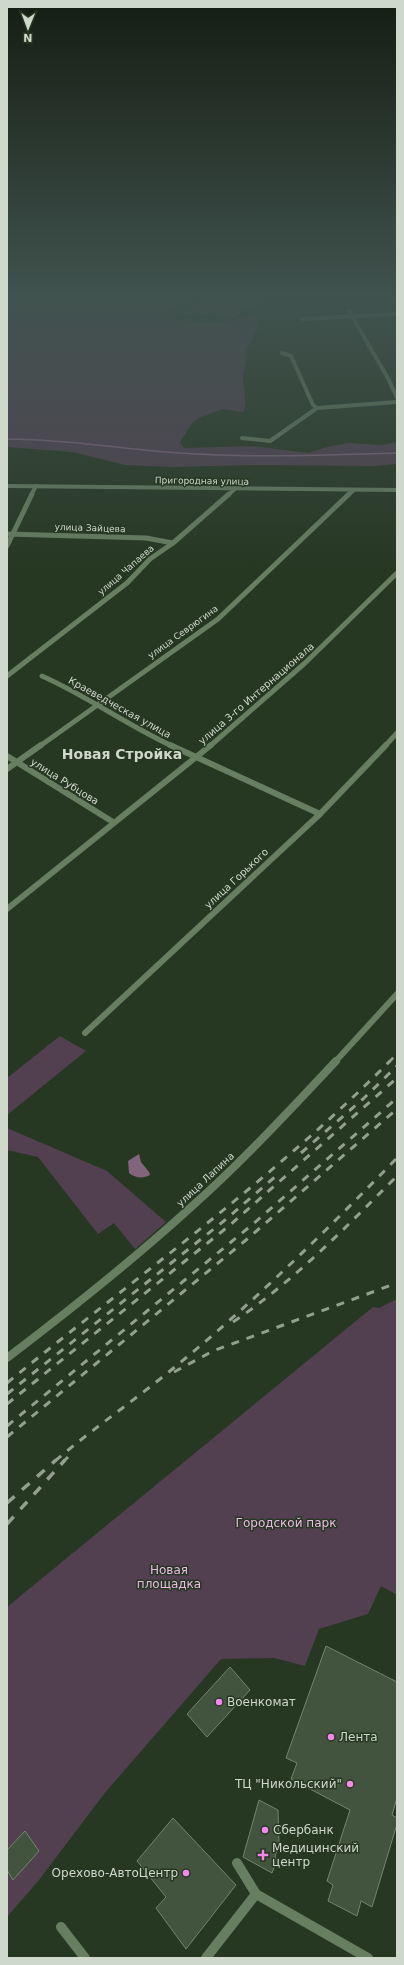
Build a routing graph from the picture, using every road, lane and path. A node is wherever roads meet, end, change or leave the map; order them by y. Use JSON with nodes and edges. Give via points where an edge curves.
{"nodes":[{"id":1,"x":305,"y":389,"type":"edge"},
{"id":2,"x":393,"y":389,"type":"edge"},
{"id":3,"x":397,"y":398,"type":"edge"},
{"id":4,"x":397,"y":402,"type":"edge"},
{"id":5,"x":317,"y":408,"type":"junction"},
{"id":6,"x":242,"y":438,"type":"dead end"},
{"id":7,"x":7,"y":486,"type":"edge"},
{"id":8,"x":36,"y":486,"type":"junction"},
{"id":9,"x":235,"y":489,"type":"junction"},
{"id":10,"x":354,"y":490,"type":"junction"},
{"id":11,"x":397,"y":490,"type":"edge"},
{"id":12,"x":10,"y":534,"type":"edge"},
{"id":13,"x":173,"y":543,"type":"junction"},
{"id":14,"x":7,"y":546,"type":"edge"},
{"id":15,"x":397,"y":573,"type":"edge"},
{"id":16,"x":7,"y":667,"type":"edge"},
{"id":17,"x":14,"y":669,"type":"junction"},
{"id":18,"x":7,"y":676,"type":"edge"},
{"id":19,"x":42,"y":676,"type":"dead end"},
{"id":20,"x":98,"y":704,"type":"junction"},
{"id":21,"x":397,"y":733,"type":"edge"},
{"id":22,"x":7,"y":756,"type":"edge"},
{"id":23,"x":196,"y":757,"type":"junction"},
{"id":24,"x":17,"y":762,"type":"junction"},
{"id":25,"x":7,"y":769,"type":"edge"},
{"id":26,"x":320,"y":814,"type":"junction"},
{"id":27,"x":113,"y":822,"type":"junction"},
{"id":28,"x":7,"y":909,"type":"edge"},
{"id":29,"x":397,"y":994,"type":"edge"},
{"id":30,"x":85,"y":1033,"type":"dead end"},
{"id":31,"x":7,"y":1358,"type":"edge"},
{"id":32,"x":237,"y":1863,"type":"dead end"},
{"id":33,"x":256,"y":1894,"type":"junction"},
{"id":34,"x":61,"y":1927,"type":"dead end"},
{"id":35,"x":84,"y":1958,"type":"edge"},
{"id":36,"x":206,"y":1958,"type":"edge"},
{"id":37,"x":368,"y":1958,"type":"edge"}],
"edges":[{"from":1,"to":5,"type":"street"},
{"from":2,"to":3,"type":"street"},
{"from":4,"to":5,"type":"street"},
{"from":5,"to":6,"type":"street","via":[[270,441]]},
{"from":7,"to":8,"type":"street","name":"Пригородная улица"},
{"from":8,"to":9,"type":"street","name":"Пригородная улица"},
{"from":8,"to":12,"type":"street"},
{"from":9,"to":10,"type":"street","name":"Пригородная улица"},
{"from":9,"to":13,"type":"street","name":"улица Чапаева"},
{"from":10,"to":11,"type":"street","name":"Пригородная улица"},
{"from":10,"to":20,"type":"street","name":"улица Севрюгина","via":[[218,619]]},
{"from":12,"to":13,"type":"street","name":"улица Зайцева","via":[[146,538]]},
{"from":12,"to":14,"type":"street"},
{"from":13,"to":17,"type":"street","name":"улица Чапаева","via":[[150,559],[127,583]]},
{"from":15,"to":23,"type":"street","name":"улица 3-го Интернационала","via":[[311,658]]},
{"from":16,"to":17,"type":"street"},
{"from":17,"to":18,"type":"street","name":"улица Чапаева"},
{"from":19,"to":20,"type":"street","name":"Краеведческая улица"},
{"from":20,"to":23,"type":"street","name":"Краеведческая улица","via":[[144,733]]},
{"from":20,"to":24,"type":"street","name":"улица Севрюгина"},
{"from":21,"to":26,"type":"street","name":"улица Горького"},
{"from":22,"to":24,"type":"street","name":"улица Рубцова"},
{"from":23,"to":26,"type":"street","name":"Краеведческая улица"},
{"from":23,"to":27,"type":"street","name":"улица 3-го Интернационала"},
{"from":24,"to":25,"type":"street","name":"улица Севрюгина"},
{"from":24,"to":27,"type":"street","name":"улица Рубцова"},
{"from":26,"to":30,"type":"street","name":"улица Горького"},
{"from":27,"to":28,"type":"street","name":"улица 3-го Интернационала"},
{"from":29,"to":31,"type":"street","name":"улица Лапина","via":[[243,1157],[161,1234]]},
{"from":32,"to":33,"type":"street"},
{"from":33,"to":36,"type":"street"},
{"from":33,"to":37,"type":"street"},
{"from":34,"to":35,"type":"street"}]}
